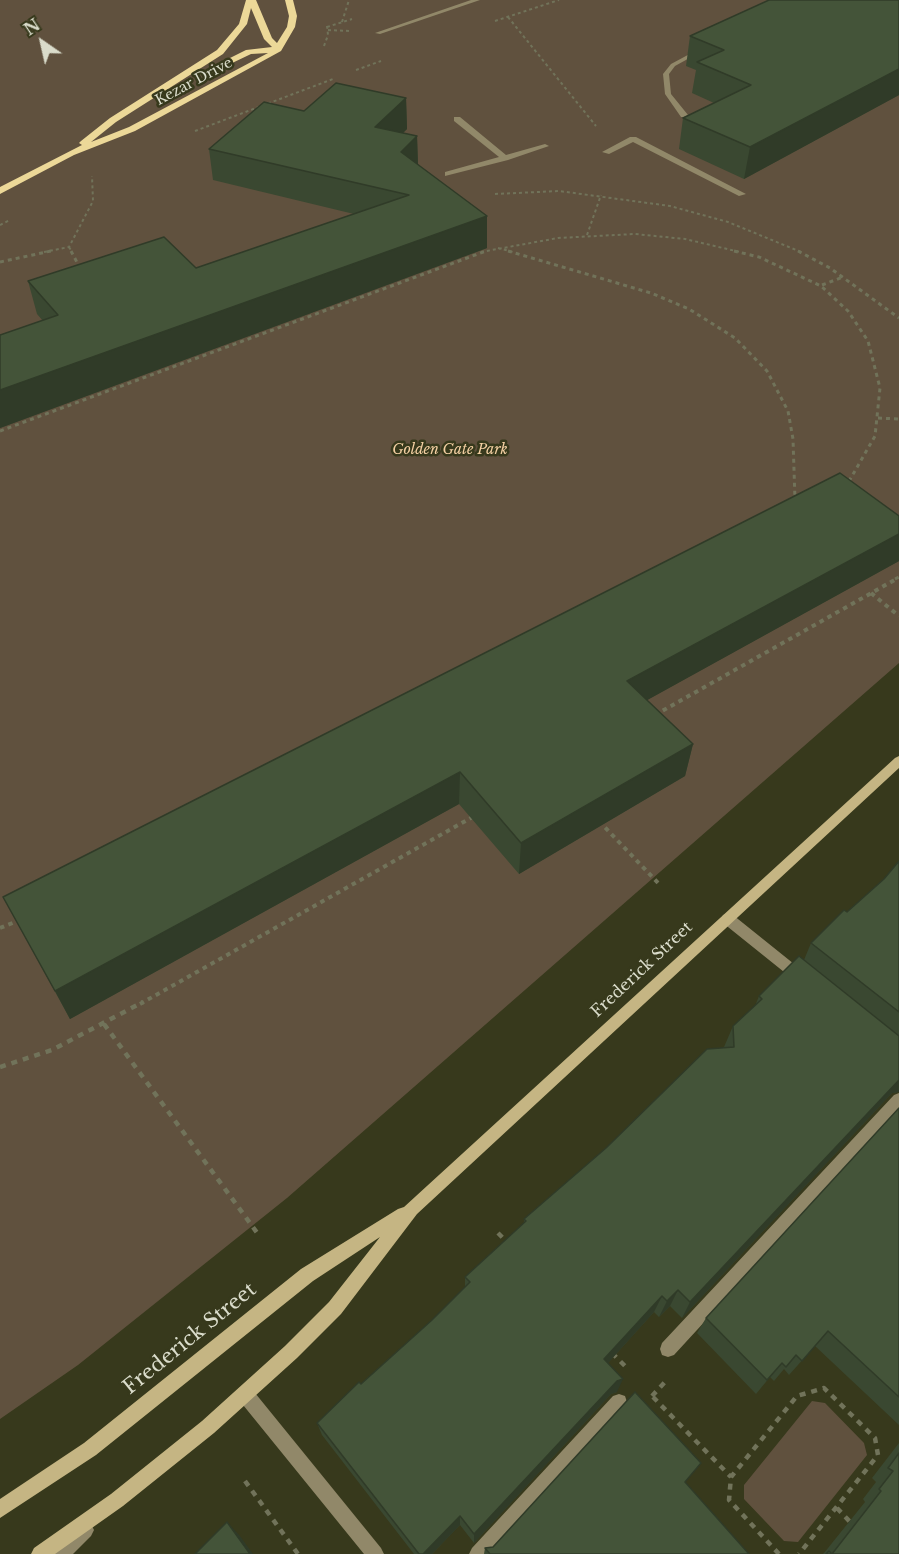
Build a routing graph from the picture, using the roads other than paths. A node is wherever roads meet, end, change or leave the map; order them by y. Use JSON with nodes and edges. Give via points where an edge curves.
{"nodes":[{"id":1,"x":251,"y":0,"type":"edge"},
{"id":2,"x":289,"y":0,"type":"edge"},
{"id":3,"x":477,"y":0,"type":"edge"},
{"id":4,"x":378,"y":33,"type":"dead end"},
{"id":5,"x":705,"y":48,"type":"edge"},
{"id":6,"x":278,"y":49,"type":"junction"},
{"id":7,"x":152,"y":98,"type":"junction"},
{"id":8,"x":684,"y":115,"type":"edge"},
{"id":9,"x":457,"y":119,"type":"dead end"},
{"id":10,"x":544,"y":146,"type":"dead end"},
{"id":11,"x":610,"y":150,"type":"road end"},
{"id":12,"x":70,"y":153,"type":"junction"},
{"id":13,"x":505,"y":158,"type":"junction"},
{"id":14,"x":448,"y":174,"type":"dead end"},
{"id":15,"x":0,"y":191,"type":"edge"},
{"id":16,"x":742,"y":194,"type":"dead end"},
{"id":17,"x":899,"y":761,"type":"edge"},
{"id":18,"x":728,"y":919,"type":"junction"},
{"id":19,"x":812,"y":987,"type":"edge"},
{"id":20,"x":899,"y":1100,"type":"edge"},
{"id":21,"x":412,"y":1209,"type":"junction"},
{"id":22,"x":668,"y":1349,"type":"dead end"},
{"id":23,"x":245,"y":1394,"type":"junction"},
{"id":24,"x":619,"y":1402,"type":"edge"},
{"id":25,"x":117,"y":1500,"type":"junction"},
{"id":26,"x":0,"y":1509,"type":"edge"},
{"id":27,"x":40,"y":1554,"type":"edge"},
{"id":28,"x":60,"y":1554,"type":"edge"},
{"id":29,"x":375,"y":1554,"type":"edge"},
{"id":30,"x":478,"y":1554,"type":"edge"}],
"edges":[{"from":1,"to":6,"type":"main road","via":[[268,39]]},
{"from":1,"to":7,"type":"main road","name":"Kezar Drive","via":[[243,24],[220,52]]},
{"from":2,"to":6,"type":"main road","via":[[291,27]]},
{"from":3,"to":4,"type":"street"},
{"from":5,"to":8,"type":"street","via":[[673,65],[666,74],[668,94]]},
{"from":6,"to":7,"type":"main road","via":[[249,52]]},
{"from":6,"to":12,"type":"main road","name":"Kezar Drive","via":[[162,114]]},
{"from":7,"to":12,"type":"main road","name":"Kezar Drive","via":[[113,120]]},
{"from":9,"to":13,"type":"street"},
{"from":10,"to":13,"type":"street"},
{"from":11,"to":16,"type":"street","via":[[633,139]]},
{"from":12,"to":15,"type":"main road","name":"Kezar Drive"},
{"from":13,"to":14,"type":"street"},
{"from":17,"to":18,"type":"main road","name":"Frederick Street"},
{"from":18,"to":19,"type":"street"},
{"from":18,"to":21,"type":"main road","name":"Frederick Street"},
{"from":20,"to":22,"type":"street"},
{"from":21,"to":23,"type":"main road","name":"Frederick Street","via":[[335,1308]]},
{"from":21,"to":26,"type":"main road","name":"Frederick Street","via":[[307,1275],[90,1449]]},
{"from":23,"to":25,"type":"main road","name":"Frederick Street"},
{"from":23,"to":29,"type":"street"},
{"from":24,"to":30,"type":"street"},
{"from":25,"to":27,"type":"main road","name":"Frederick Street"},
{"from":25,"to":28,"type":"street","name":"Frederick Street"}]}
